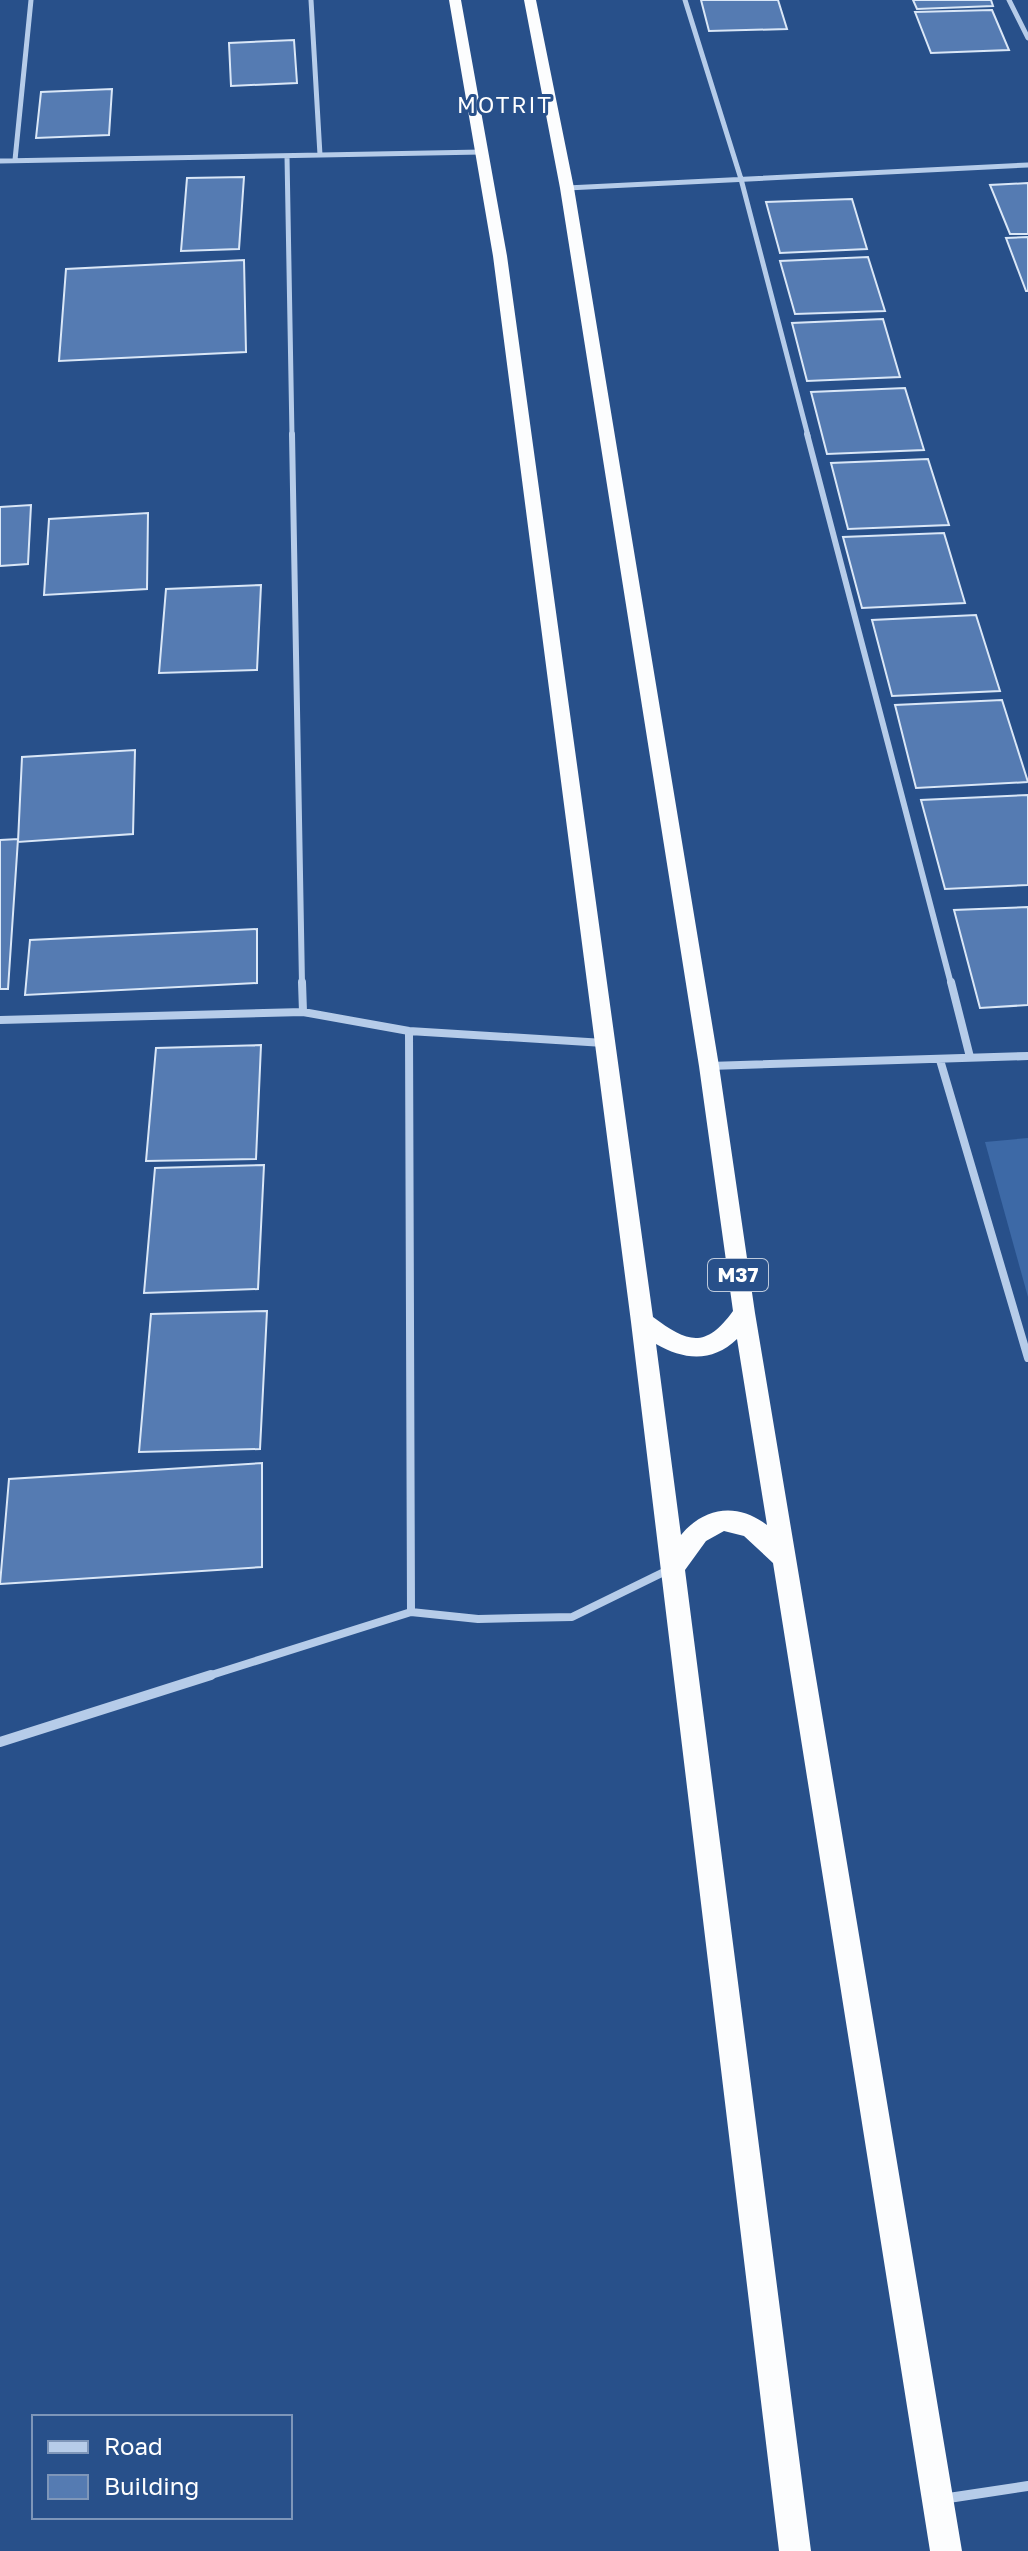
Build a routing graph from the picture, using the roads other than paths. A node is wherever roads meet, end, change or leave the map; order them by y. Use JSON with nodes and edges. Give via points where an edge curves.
{"nodes":[{"id":1,"x":31,"y":0,"type":"edge"},
{"id":2,"x":311,"y":0,"type":"edge"},
{"id":3,"x":455,"y":0,"type":"edge"},
{"id":4,"x":530,"y":0,"type":"edge"},
{"id":5,"x":685,"y":0,"type":"edge"},
{"id":6,"x":1009,"y":0,"type":"edge"},
{"id":7,"x":1028,"y":38,"type":"edge"},
{"id":8,"x":482,"y":152,"type":"junction"},
{"id":9,"x":320,"y":155,"type":"junction"},
{"id":10,"x":287,"y":156,"type":"junction"},
{"id":11,"x":15,"y":160,"type":"junction"},
{"id":12,"x":0,"y":161,"type":"edge"},
{"id":13,"x":1028,"y":165,"type":"edge"},
{"id":14,"x":741,"y":179,"type":"junction"},
{"id":15,"x":567,"y":188,"type":"junction"},
{"id":16,"x":303,"y":1012,"type":"junction"},
{"id":17,"x":0,"y":1020,"type":"edge"},
{"id":18,"x":409,"y":1031,"type":"junction"},
{"id":19,"x":604,"y":1043,"type":"junction"},
{"id":20,"x":1028,"y":1056,"type":"edge"},
{"id":21,"x":970,"y":1057,"type":"junction"},
{"id":22,"x":940,"y":1060,"type":"junction"},
{"id":23,"x":709,"y":1066,"type":"junction"},
{"id":24,"x":744,"y":1313,"type":"junction"},
{"id":25,"x":642,"y":1322,"type":"junction"},
{"id":26,"x":1028,"y":1358,"type":"edge"},
{"id":27,"x":785,"y":1559,"type":"junction"},
{"id":28,"x":673,"y":1568,"type":"junction"},
{"id":29,"x":411,"y":1612,"type":"junction"},
{"id":30,"x":0,"y":1742,"type":"edge"},
{"id":31,"x":1028,"y":2486,"type":"edge"},
{"id":32,"x":938,"y":2500,"type":"junction"},
{"id":33,"x":795,"y":2551,"type":"edge"},
{"id":34,"x":946,"y":2551,"type":"edge"}],
"edges":[{"from":1,"to":11,"type":"street"},
{"from":2,"to":9,"type":"street"},
{"from":3,"to":8,"type":"highway"},
{"from":4,"to":15,"type":"highway","number":"M37"},
{"from":5,"to":14,"type":"street"},
{"from":6,"to":7,"type":"street"},
{"from":8,"to":9,"type":"street"},
{"from":8,"to":19,"type":"highway"},
{"from":9,"to":10,"type":"street"},
{"from":10,"to":11,"type":"street"},
{"from":10,"to":16,"type":"street"},
{"from":11,"to":12,"type":"street"},
{"from":13,"to":14,"type":"street"},
{"from":14,"to":15,"type":"street"},
{"from":14,"to":21,"type":"street"},
{"from":15,"to":23,"type":"highway","number":"M37"},
{"from":16,"to":17,"type":"street"},
{"from":16,"to":18,"type":"street"},
{"from":18,"to":19,"type":"street"},
{"from":18,"to":29,"type":"street"},
{"from":19,"to":25,"type":"highway"},
{"from":20,"to":21,"type":"street"},
{"from":21,"to":22,"type":"street"},
{"from":22,"to":23,"type":"street"},
{"from":22,"to":26,"type":"street"},
{"from":23,"to":24,"type":"highway","number":"M37"},
{"from":24,"to":25,"type":"highway","via":[[730,1336],[696,1349],[676,1345]]},
{"from":24,"to":27,"type":"highway","number":"M37"},
{"from":25,"to":28,"type":"highway"},
{"from":27,"to":28,"type":"highway","via":[[764,1534],[725,1519],[703,1526],[687,1541]]},
{"from":27,"to":32,"type":"highway","number":"M37"},
{"from":28,"to":29,"type":"street","via":[[572,1617],[478,1619]]},
{"from":28,"to":33,"type":"highway"},
{"from":29,"to":30,"type":"street"},
{"from":31,"to":32,"type":"street"},
{"from":32,"to":34,"type":"highway","number":"M37"}]}
